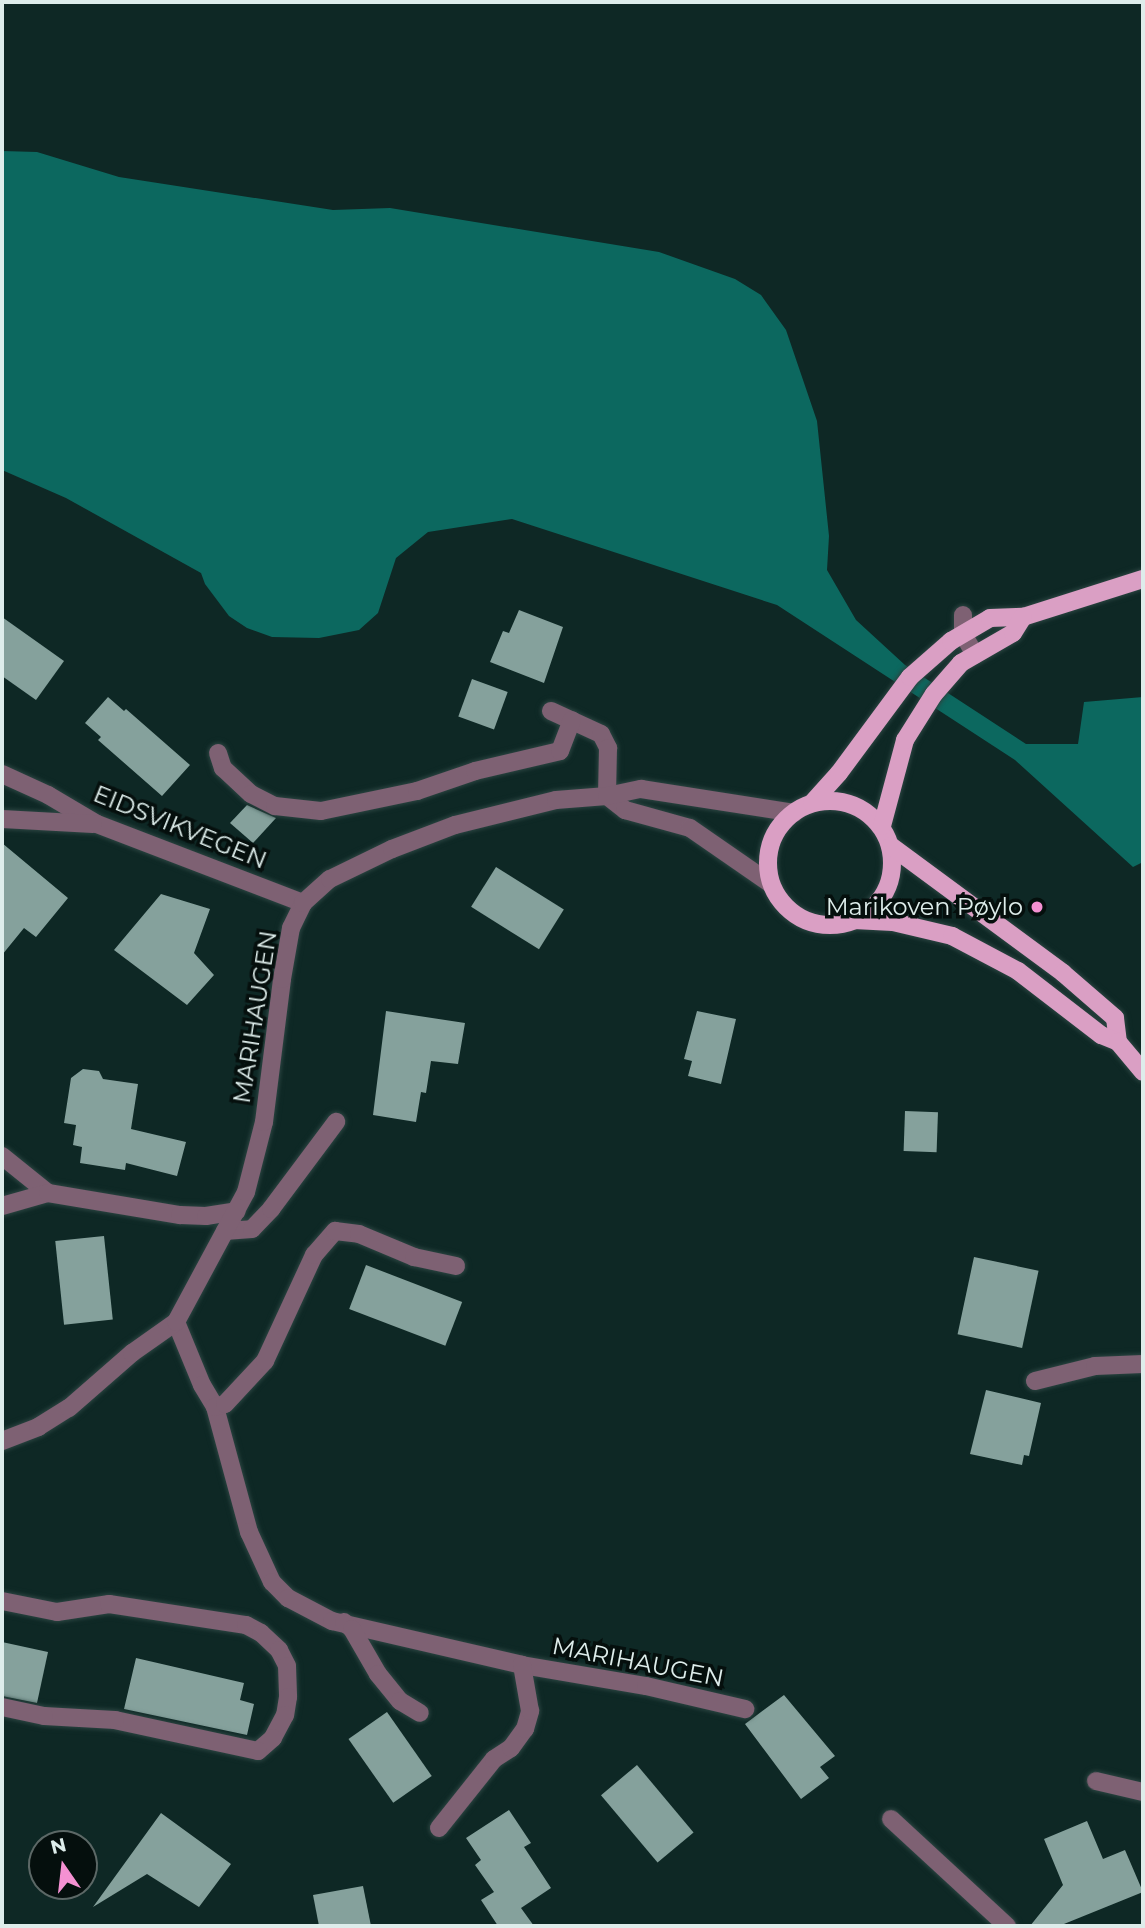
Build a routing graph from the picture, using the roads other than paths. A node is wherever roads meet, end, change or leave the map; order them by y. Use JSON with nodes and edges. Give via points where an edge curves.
{"nodes":[{"id":1,"x":1143,"y":579,"type":"edge"},
{"id":2,"x":963,"y":615,"type":"dead end"},
{"id":3,"x":1023,"y":617,"type":"junction"},
{"id":4,"x":963,"y":634,"type":"junction"},
{"id":5,"x":975,"y":654,"type":"junction"},
{"id":6,"x":551,"y":711,"type":"dead end"},
{"id":7,"x":572,"y":720,"type":"junction"},
{"id":8,"x":218,"y":753,"type":"dead end"},
{"id":9,"x":2,"y":774,"type":"edge"},
{"id":10,"x":607,"y":796,"type":"junction"},
{"id":11,"x":812,"y":803,"type":"junction"},
{"id":12,"x":794,"y":813,"type":"junction"},
{"id":13,"x":2,"y":819,"type":"edge"},
{"id":14,"x":97,"y":824,"type":"junction"},
{"id":15,"x":882,"y":826,"type":"junction"},
{"id":16,"x":891,"y":846,"type":"junction"},
{"id":17,"x":771,"y":884,"type":"junction"},
{"id":18,"x":303,"y":903,"type":"junction"},
{"id":19,"x":854,"y":920,"type":"junction"},
{"id":20,"x":1118,"y":1042,"type":"junction"},
{"id":21,"x":1141,"y":1063,"type":"edge"},
{"id":22,"x":337,"y":1122,"type":"dead end"},
{"id":23,"x":2,"y":1156,"type":"edge"},
{"id":24,"x":48,"y":1193,"type":"junction"},
{"id":25,"x":2,"y":1206,"type":"edge"},
{"id":26,"x":237,"y":1211,"type":"junction"},
{"id":27,"x":225,"y":1231,"type":"junction"},
{"id":28,"x":456,"y":1266,"type":"dead end"},
{"id":29,"x":176,"y":1322,"type":"junction"},
{"id":30,"x":1143,"y":1364,"type":"edge"},
{"id":31,"x":1035,"y":1381,"type":"dead end"},
{"id":32,"x":215,"y":1407,"type":"junction"},
{"id":33,"x":2,"y":1441,"type":"edge"},
{"id":34,"x":2,"y":1601,"type":"edge"},
{"id":35,"x":344,"y":1622,"type":"junction"},
{"id":36,"x":522,"y":1665,"type":"junction"},
{"id":37,"x":2,"y":1707,"type":"edge"},
{"id":38,"x":745,"y":1709,"type":"dead end"},
{"id":39,"x":420,"y":1713,"type":"dead end"},
{"id":40,"x":1096,"y":1781,"type":"dead end"},
{"id":41,"x":1143,"y":1792,"type":"edge"},
{"id":42,"x":891,"y":1819,"type":"dead end"},
{"id":43,"x":439,"y":1828,"type":"dead end"},
{"id":44,"x":1007,"y":1926,"type":"edge"}],
"edges":[{"from":1,"to":3,"type":"main road"},
{"from":2,"to":4,"type":"street"},
{"from":3,"to":4,"type":"main road","via":[[990,618]]},
{"from":3,"to":5,"type":"main road","via":[[1013,633]]},
{"from":4,"to":5,"type":"street"},
{"from":4,"to":11,"type":"main road","via":[[910,677]]},
{"from":5,"to":15,"type":"main road","via":[[934,694],[905,740]]},
{"from":6,"to":7,"type":"street"},
{"from":7,"to":8,"type":"street","via":[[560,751],[475,771],[417,791],[321,811],[275,806],[251,794],[222,768]]},
{"from":7,"to":10,"type":"street","via":[[601,734],[608,748]]},
{"from":9,"to":14,"type":"street","name":"EIDSVIKVEGEN"},
{"from":10,"to":12,"type":"street","name":"MARIHAUGEN","via":[[640,789]]},
{"from":10,"to":17,"type":"street","via":[[625,810],[690,828]]},
{"from":10,"to":18,"type":"street","name":"MARIHAUGEN","via":[[556,800],[455,825],[330,879]]},
{"from":11,"to":12,"type":"main road"},
{"from":11,"to":15,"type":"main road","via":[[854,804]]},
{"from":12,"to":17,"type":"main road","via":[[772,841],[768,862]]},
{"from":13,"to":14,"type":"street"},
{"from":14,"to":18,"type":"street","name":"EIDSVIKVEGEN"},
{"from":15,"to":16,"type":"main road"},
{"from":16,"to":19,"type":"main road","via":[[889,885],[881,901]]},
{"from":16,"to":20,"type":"main road","via":[[1063,973],[1115,1018]]},
{"from":17,"to":19,"type":"main road","via":[[800,918],[821,925]]},
{"from":18,"to":26,"type":"street","name":"MARIHAUGEN","via":[[291,928],[264,1122]]},
{"from":19,"to":20,"type":"main road","via":[[893,922],[952,936],[1018,971],[1101,1035]]},
{"from":20,"to":21,"type":"main road"},
{"from":22,"to":27,"type":"street","via":[[252,1229]]},
{"from":23,"to":24,"type":"street"},
{"from":24,"to":25,"type":"street"},
{"from":24,"to":26,"type":"street","via":[[180,1215]]},
{"from":26,"to":27,"type":"street","name":"MARIHAUGEN"},
{"from":27,"to":29,"type":"street","name":"MARIHAUGEN"},
{"from":28,"to":32,"type":"street","via":[[414,1256],[359,1234],[335,1231],[314,1255],[265,1361],[225,1404]]},
{"from":29,"to":32,"type":"street","name":"MARIHAUGEN"},
{"from":29,"to":33,"type":"street","name":"MARIHAUGEN","via":[[69,1408]]},
{"from":30,"to":31,"type":"street","via":[[1096,1366]]},
{"from":32,"to":35,"type":"street","name":"MARIHAUGEN","via":[[249,1532],[272,1582],[311,1612]]},
{"from":34,"to":37,"type":"street","via":[[57,1612],[109,1604],[246,1625],[279,1650],[286,1666],[288,1697],[273,1738],[258,1751],[115,1720],[44,1716]]},
{"from":35,"to":36,"type":"street","name":"MARIHAUGEN"},
{"from":35,"to":39,"type":"street","via":[[400,1701]]},
{"from":36,"to":38,"type":"street","name":"MARIHAUGEN"},
{"from":36,"to":43,"type":"street","name":"MARIHAUGEN","via":[[530,1711],[525,1729]]},
{"from":40,"to":41,"type":"street"},
{"from":42,"to":44,"type":"street"}]}
